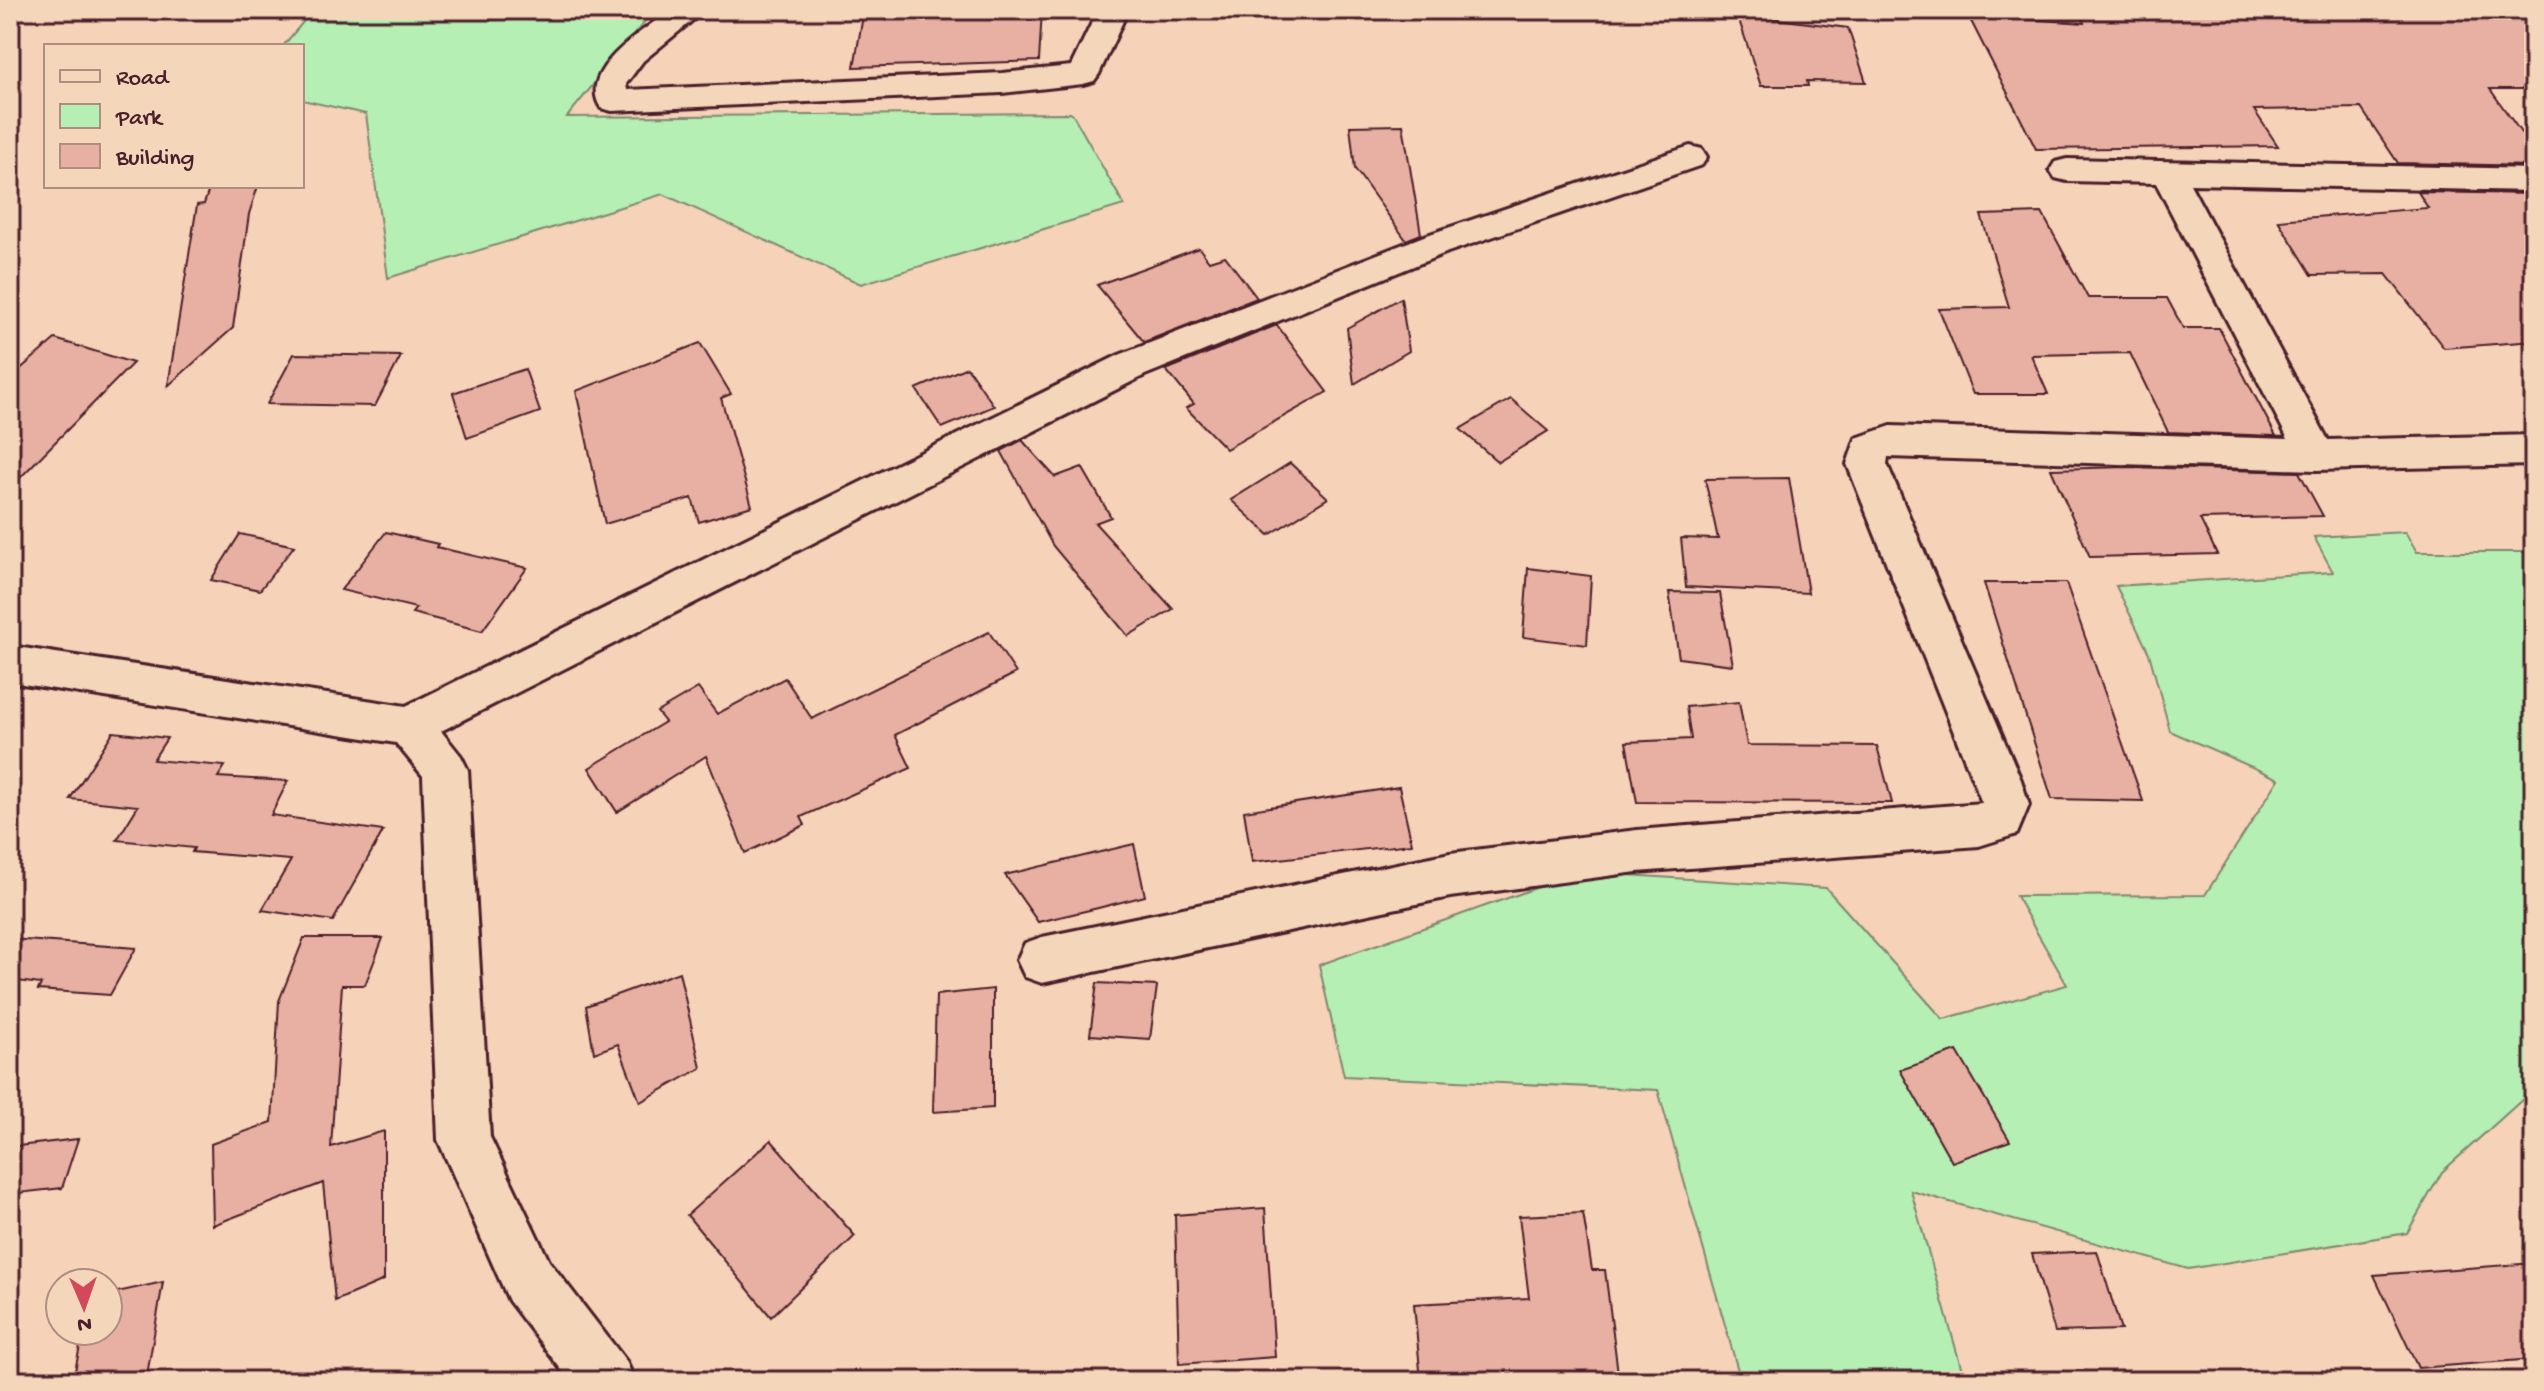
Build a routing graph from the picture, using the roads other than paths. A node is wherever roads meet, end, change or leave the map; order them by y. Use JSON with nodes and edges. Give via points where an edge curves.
{"nodes":[{"id":1,"x":690,"y":10,"type":"edge"},
{"id":2,"x":1113,"y":10,"type":"edge"},
{"id":3,"x":1690,"y":157,"type":"dead end"},
{"id":4,"x":2067,"y":170,"type":"dead end"},
{"id":5,"x":2168,"y":174,"type":"junction"},
{"id":6,"x":2534,"y":180,"type":"edge"},
{"id":7,"x":2534,"y":450,"type":"edge"},
{"id":8,"x":2316,"y":455,"type":"junction"},
{"id":9,"x":10,"y":664,"type":"edge"},
{"id":10,"x":409,"y":726,"type":"junction"},
{"id":11,"x":1042,"y":960,"type":"dead end"},
{"id":12,"x":606,"y":1381,"type":"edge"}],
"edges":[{"from":1,"to":2,"type":"street","via":[[632,54],[610,83],[612,101],[1002,83],[1083,74]]},
{"from":3,"to":10,"type":"street","via":[[1436,244],[1132,365]]},
{"from":4,"to":5,"type":"street"},
{"from":5,"to":6,"type":"street"},
{"from":5,"to":8,"type":"street"},
{"from":7,"to":8,"type":"street"},
{"from":8,"to":11,"type":"street","via":[[1891,441],[1870,448],[1867,464],[1998,780],[2006,805],[2001,819],[1979,825],[1637,851],[1450,875]]},
{"from":9,"to":10,"type":"street"},
{"from":10,"to":12,"type":"street","via":[[445,770],[464,1140],[529,1281]]}]}
